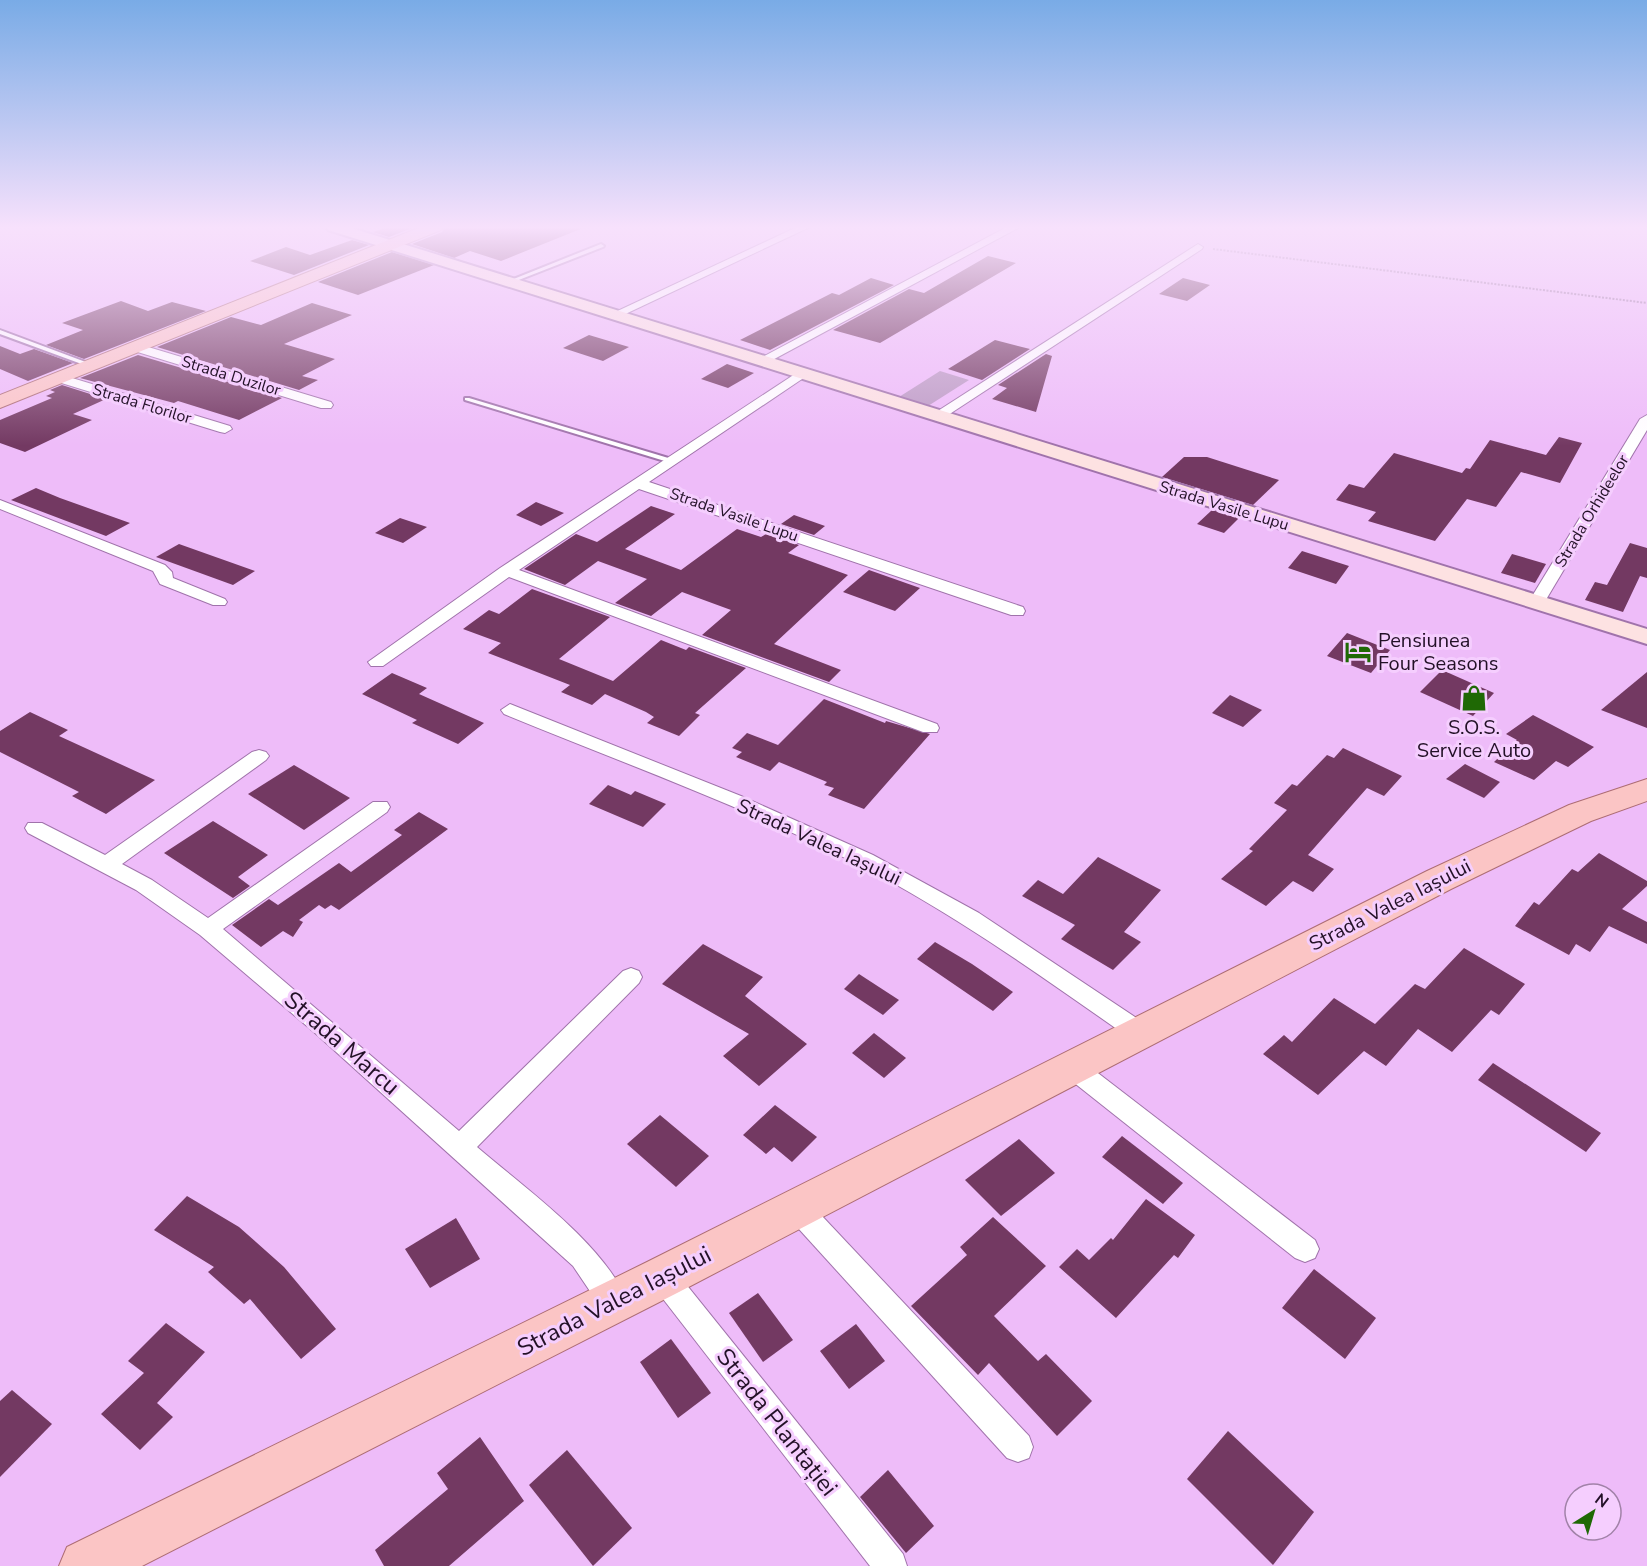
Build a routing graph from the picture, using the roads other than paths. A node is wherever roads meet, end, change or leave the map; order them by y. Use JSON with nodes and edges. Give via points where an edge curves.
{"nodes":[{"id":1,"x":252,"y":300,"type":"edge"},
{"id":2,"x":567,"y":300,"type":"edge"},
{"id":3,"x":647,"y":300,"type":"edge"},
{"id":4,"x":876,"y":300,"type":"edge"},
{"id":5,"x":1117,"y":300,"type":"edge"},
{"id":6,"x":615,"y":315,"type":"junction"},
{"id":7,"x":0,"y":332,"type":"edge"},
{"id":8,"x":135,"y":347,"type":"junction"},
{"id":9,"x":761,"y":361,"type":"junction"},
{"id":10,"x":89,"y":365,"type":"junction"},
{"id":11,"x":801,"y":374,"type":"junction"},
{"id":12,"x":59,"y":378,"type":"junction"},
{"id":13,"x":3,"y":398,"type":"edge"},
{"id":14,"x":467,"y":399,"type":"dead end"},
{"id":15,"x":326,"y":405,"type":"dead end"},
{"id":16,"x":938,"y":416,"type":"junction"},
{"id":17,"x":1647,"y":419,"type":"edge"},
{"id":18,"x":225,"y":429,"type":"dead end"},
{"id":19,"x":671,"y":460,"type":"junction"},
{"id":20,"x":637,"y":483,"type":"junction"},
{"id":21,"x":0,"y":504,"type":"edge"},
{"id":22,"x":506,"y":571,"type":"junction"},
{"id":23,"x":219,"y":602,"type":"dead end"},
{"id":24,"x":1536,"y":603,"type":"junction"},
{"id":25,"x":1017,"y":611,"type":"dead end"},
{"id":26,"x":1647,"y":637,"type":"edge"},
{"id":27,"x":377,"y":662,"type":"dead end"},
{"id":28,"x":510,"y":710,"type":"dead end"},
{"id":29,"x":930,"y":728,"type":"dead end"},
{"id":30,"x":259,"y":756,"type":"dead end"},
{"id":31,"x":1647,"y":790,"type":"edge"},
{"id":32,"x":380,"y":807,"type":"dead end"},
{"id":33,"x":35,"y":828,"type":"dead end"},
{"id":34,"x":107,"y":864,"type":"junction"},
{"id":35,"x":208,"y":929,"type":"junction"},
{"id":36,"x":631,"y":977,"type":"dead end"},
{"id":37,"x":1139,"y":1032,"type":"junction"},
{"id":38,"x":1072,"y":1067,"type":"junction"},
{"id":39,"x":460,"y":1147,"type":"junction"},
{"id":40,"x":797,"y":1208,"type":"junction"},
{"id":41,"x":1305,"y":1249,"type":"dead end"},
{"id":42,"x":663,"y":1277,"type":"junction"},
{"id":43,"x":614,"y":1302,"type":"junction"},
{"id":44,"x":1018,"y":1447,"type":"dead end"},
{"id":45,"x":86,"y":1566,"type":"edge"},
{"id":46,"x":891,"y":1566,"type":"edge"}],
"edges":[{"from":1,"to":8,"type":"main road"},
{"from":2,"to":6,"type":"main road","name":"Strada Vasile Lupu"},
{"from":3,"to":6,"type":"street"},
{"from":4,"to":9,"type":"street"},
{"from":5,"to":16,"type":"street"},
{"from":6,"to":9,"type":"main road","name":"Strada Vasile Lupu"},
{"from":7,"to":10,"type":"lane"},
{"from":8,"to":10,"type":"main road"},
{"from":8,"to":15,"type":"street","name":"Strada Duzilor"},
{"from":9,"to":11,"type":"main road","name":"Strada Vasile Lupu"},
{"from":10,"to":12,"type":"main road"},
{"from":11,"to":16,"type":"main road","name":"Strada Vasile Lupu"},
{"from":11,"to":19,"type":"street","name":"Strada Vasile Lupu"},
{"from":12,"to":13,"type":"main road"},
{"from":12,"to":18,"type":"street","name":"Strada Florilor"},
{"from":14,"to":19,"type":"lane"},
{"from":16,"to":24,"type":"main road","name":"Strada Vasile Lupu"},
{"from":17,"to":24,"type":"street","name":"Strada Orhideelor"},
{"from":19,"to":20,"type":"street","name":"Strada Vasile Lupu"},
{"from":20,"to":22,"type":"street"},
{"from":20,"to":25,"type":"street","name":"Strada Vasile Lupu"},
{"from":21,"to":23,"type":"street","via":[[159,568],[166,581]]},
{"from":22,"to":27,"type":"street"},
{"from":22,"to":29,"type":"street"},
{"from":24,"to":26,"type":"main road","name":"Strada Vasile Lupu"},
{"from":28,"to":37,"type":"street","name":"Strada Valea Iașului","via":[[797,827],[868,861],[995,935]]},
{"from":30,"to":34,"type":"street"},
{"from":31,"to":37,"type":"main road","name":"Strada Valea Iașului","via":[[1536,832]]},
{"from":32,"to":35,"type":"street"},
{"from":33,"to":34,"type":"street","name":"Strada Marcu"},
{"from":34,"to":35,"type":"street","name":"Strada Marcu"},
{"from":35,"to":39,"type":"street","name":"Strada Marcu"},
{"from":36,"to":39,"type":"street"},
{"from":37,"to":38,"type":"main road","name":"Strada Valea Iașului"},
{"from":38,"to":40,"type":"main road","name":"Strada Valea Iașului"},
{"from":38,"to":41,"type":"street"},
{"from":39,"to":43,"type":"street","name":"Strada Marcu","via":[[583,1257]]},
{"from":40,"to":42,"type":"main road","name":"Strada Valea Iașului"},
{"from":40,"to":44,"type":"street"},
{"from":42,"to":43,"type":"main road","name":"Strada Valea Iașului"},
{"from":42,"to":46,"type":"street","name":"Strada Plantației"},
{"from":43,"to":45,"type":"main road","name":"Strada Valea Iașului"}]}
